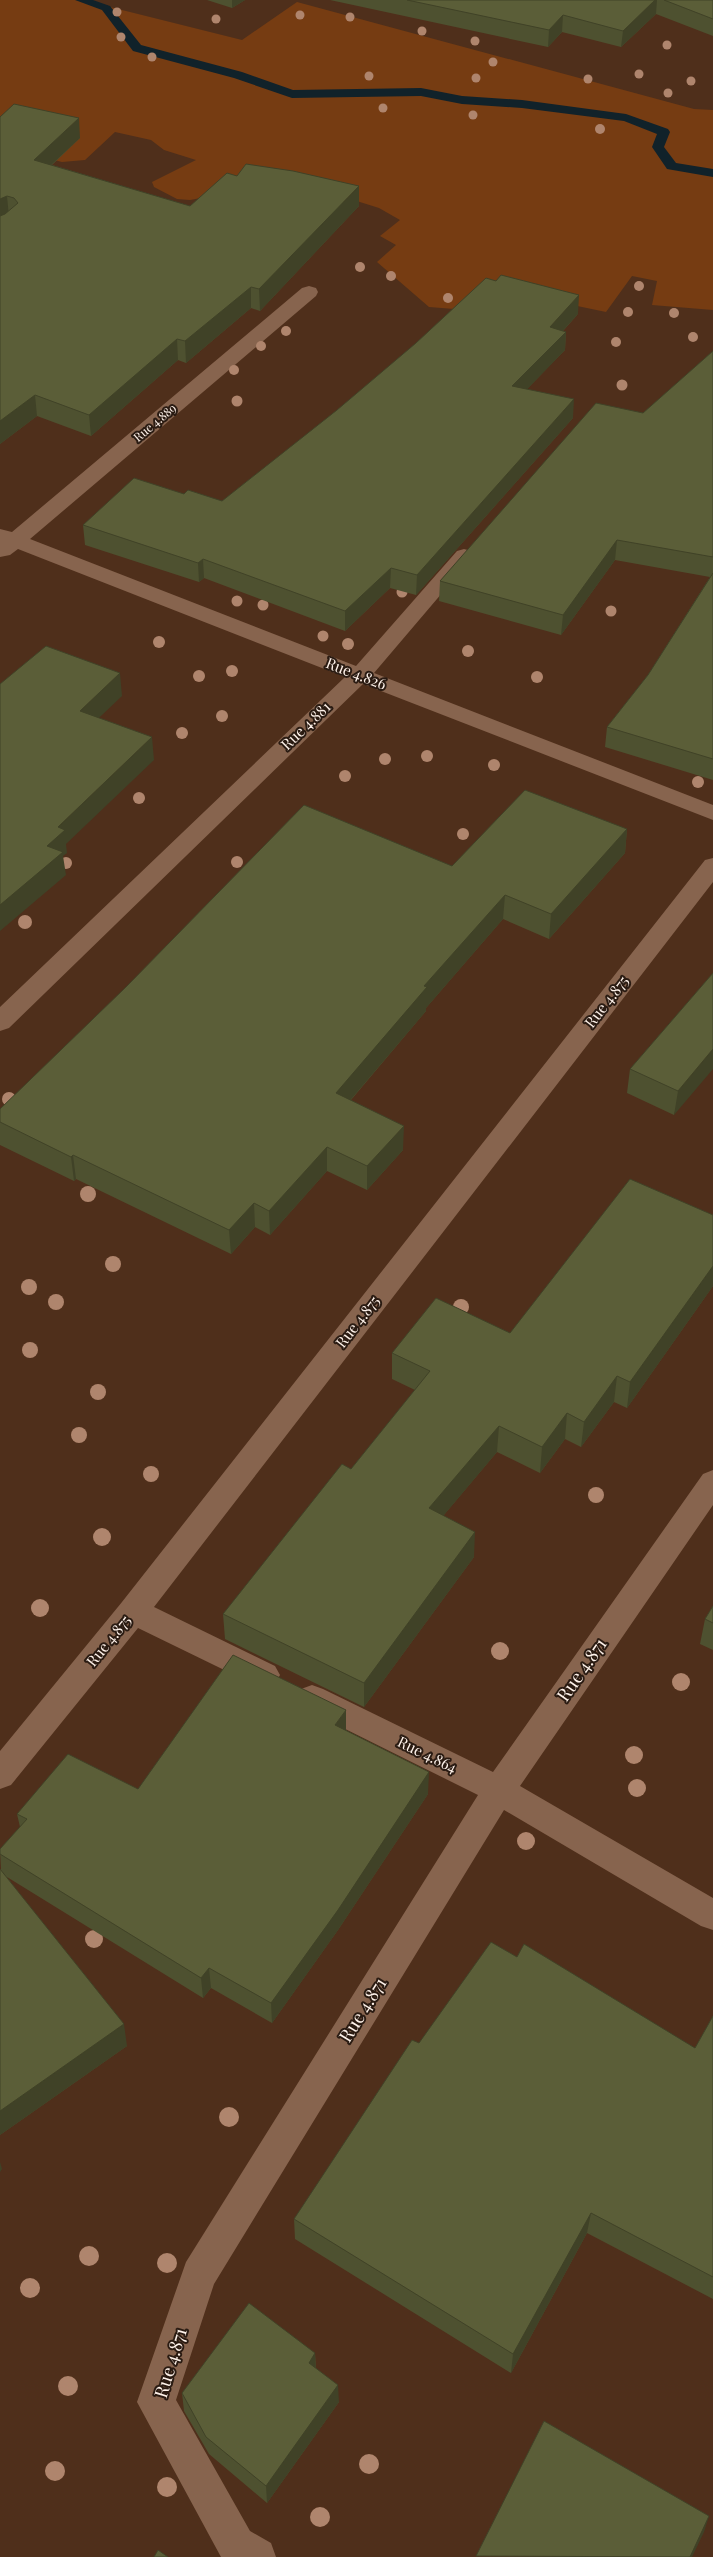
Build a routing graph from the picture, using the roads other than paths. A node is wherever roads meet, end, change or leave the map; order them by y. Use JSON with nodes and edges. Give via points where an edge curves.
{"nodes":[{"id":1,"x":309,"y":292,"type":"dead end"},
{"id":2,"x":5,"y":543,"type":"edge"},
{"id":3,"x":475,"y":543,"type":"edge"},
{"id":4,"x":358,"y":676,"type":"junction"},
{"id":5,"x":713,"y":813,"type":"edge"},
{"id":6,"x":713,"y":866,"type":"edge"},
{"id":7,"x":0,"y":1022,"type":"edge"},
{"id":8,"x":713,"y":1482,"type":"edge"},
{"id":9,"x":133,"y":1610,"type":"junction"},
{"id":10,"x":4,"y":1762,"type":"edge"},
{"id":11,"x":499,"y":1790,"type":"junction"},
{"id":12,"x":713,"y":1915,"type":"edge"},
{"id":13,"x":257,"y":2557,"type":"edge"}],
"edges":[{"from":1,"to":2,"type":"street","name":"Rue 4.889"},
{"from":2,"to":4,"type":"street","name":"Rue 4.826"},
{"from":3,"to":4,"type":"street","name":"Rue 4.881"},
{"from":4,"to":5,"type":"street","name":"Rue 4.826"},
{"from":4,"to":7,"type":"street","name":"Rue 4.881"},
{"from":6,"to":9,"type":"street","name":"Rue 4.875"},
{"from":8,"to":11,"type":"street","name":"Rue 4.871"},
{"from":9,"to":10,"type":"street","name":"Rue 4.875"},
{"from":9,"to":11,"type":"street","name":"Rue 4.864"},
{"from":11,"to":12,"type":"street","name":"Rue 4.864"},
{"from":11,"to":13,"type":"street","name":"Rue 4.871","via":[[199,2275],[156,2402],[236,2545]]}]}
